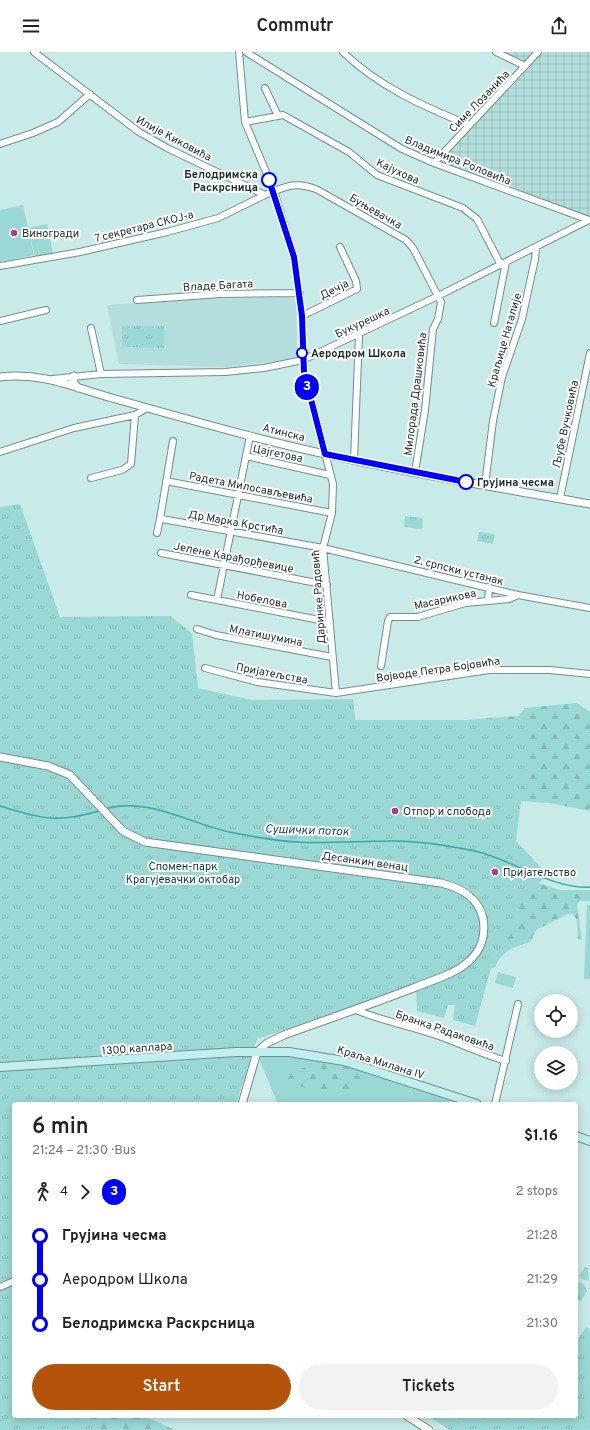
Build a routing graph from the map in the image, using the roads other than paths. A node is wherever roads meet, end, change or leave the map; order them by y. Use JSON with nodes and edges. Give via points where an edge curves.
{"nodes":[{"id":1,"x":34,"y":52,"type":"edge"},
{"id":2,"x":239,"y":52,"type":"edge"},
{"id":3,"x":246,"y":52,"type":"edge"},
{"id":4,"x":343,"y":52,"type":"edge"},
{"id":5,"x":496,"y":52,"type":"edge"},
{"id":6,"x":538,"y":52,"type":"edge"},
{"id":7,"x":526,"y":66,"type":"junction"},
{"id":8,"x":265,"y":88,"type":"dead end"},
{"id":9,"x":90,"y":94,"type":"junction"},
{"id":10,"x":278,"y":116,"type":"junction"},
{"id":11,"x":245,"y":122,"type":"junction"},
{"id":12,"x":469,"y":125,"type":"junction"},
{"id":13,"x":0,"y":144,"type":"edge"},
{"id":14,"x":434,"y":163,"type":"junction"},
{"id":15,"x":274,"y":192,"type":"junction"},
{"id":16,"x":265,"y":195,"type":"junction"},
{"id":17,"x":589,"y":220,"type":"edge"},
{"id":18,"x":340,"y":248,"type":"dead end"},
{"id":19,"x":536,"y":248,"type":"junction"},
{"id":20,"x":504,"y":263,"type":"junction"},
{"id":21,"x":0,"y":266,"type":"edge"},
{"id":22,"x":300,"y":293,"type":"junction"},
{"id":23,"x":438,"y":296,"type":"junction"},
{"id":24,"x":137,"y":300,"type":"dead end"},
{"id":25,"x":46,"y":310,"type":"dead end"},
{"id":26,"x":302,"y":316,"type":"junction"},
{"id":27,"x":0,"y":319,"type":"edge"},
{"id":28,"x":494,"y":323,"type":"dead end"},
{"id":29,"x":91,"y":328,"type":"dead end"},
{"id":30,"x":359,"y":335,"type":"junction"},
{"id":31,"x":590,"y":353,"type":"edge"},
{"id":32,"x":302,"y":360,"type":"junction"},
{"id":33,"x":101,"y":374,"type":"junction"},
{"id":34,"x":74,"y":376,"type":"junction"},
{"id":35,"x":0,"y":377,"type":"edge"},
{"id":36,"x":53,"y":379,"type":"junction"},
{"id":37,"x":78,"y":388,"type":"junction"},
{"id":38,"x":147,"y":408,"type":"junction"},
{"id":39,"x":135,"y":415,"type":"junction"},
{"id":40,"x":250,"y":436,"type":"junction"},
{"id":41,"x":173,"y":441,"type":"dead end"},
{"id":42,"x":0,"y":452,"type":"edge"},
{"id":43,"x":325,"y":454,"type":"junction"},
{"id":44,"x":246,"y":456,"type":"junction"},
{"id":45,"x":354,"y":459,"type":"junction"},
{"id":46,"x":415,"y":472,"type":"junction"},
{"id":47,"x":330,"y":475,"type":"junction"},
{"id":48,"x":91,"y":478,"type":"dead end"},
{"id":49,"x":166,"y":481,"type":"junction"},
{"id":50,"x":485,"y":485,"type":"junction"},
{"id":51,"x":238,"y":494,"type":"junction"},
{"id":52,"x":560,"y":498,"type":"junction"},
{"id":53,"x":590,"y":504,"type":"edge"},
{"id":54,"x":332,"y":513,"type":"junction"},
{"id":55,"x":160,"y":519,"type":"junction"},
{"id":56,"x":231,"y":531,"type":"junction"},
{"id":57,"x":157,"y":533,"type":"dead end"},
{"id":58,"x":323,"y":548,"type":"junction"},
{"id":59,"x":161,"y":553,"type":"dead end"},
{"id":60,"x":224,"y":566,"type":"junction"},
{"id":61,"x":327,"y":585,"type":"junction"},
{"id":62,"x":489,"y":588,"type":"junction"},
{"id":63,"x":192,"y":595,"type":"dead end"},
{"id":64,"x":518,"y":595,"type":"junction"},
{"id":65,"x":217,"y":600,"type":"junction"},
{"id":66,"x":488,"y":601,"type":"junction"},
{"id":67,"x":590,"y":608,"type":"edge"},
{"id":68,"x":330,"y":622,"type":"junction"},
{"id":69,"x":197,"y":629,"type":"dead end"},
{"id":70,"x":332,"y":657,"type":"junction"},
{"id":71,"x":381,"y":666,"type":"dead end"},
{"id":72,"x":204,"y":668,"type":"dead end"},
{"id":73,"x":590,"y":674,"type":"edge"},
{"id":74,"x":336,"y":693,"type":"junction"},
{"id":75,"x":0,"y":757,"type":"edge"},
{"id":76,"x":518,"y":1004,"type":"dead end"},
{"id":77,"x":356,"y":1010,"type":"junction"},
{"id":78,"x":273,"y":1040,"type":"junction"},
{"id":79,"x":276,"y":1051,"type":"junction"},
{"id":80,"x":257,"y":1052,"type":"junction"},
{"id":81,"x":506,"y":1060,"type":"junction"},
{"id":82,"x":0,"y":1067,"type":"edge"},
{"id":83,"x":243,"y":1102,"type":"edge"},
{"id":84,"x":471,"y":1102,"type":"edge"},
{"id":85,"x":496,"y":1102,"type":"edge"},
{"id":86,"x":578,"y":1137,"type":"edge"},
{"id":87,"x":590,"y":1141,"type":"edge"},
{"id":88,"x":12,"y":1281,"type":"edge"},
{"id":89,"x":0,"y":1287,"type":"edge"},
{"id":90,"x":410,"y":1418,"type":"edge"},
{"id":91,"x":429,"y":1430,"type":"edge"}],
"edges":[{"from":1,"to":9,"type":"street","name":"Илије Киковића"},
{"from":2,"to":11,"type":"street","name":"Даринке Радовић"},
{"from":3,"to":14,"type":"street","name":"Владимира Роловића","via":[[402,149]]},
{"from":4,"to":12,"type":"street","via":[[402,94],[429,109]]},
{"from":5,"to":7,"type":"street"},
{"from":6,"to":7,"type":"street","name":"Симе Лозанића"},
{"from":7,"to":12,"type":"street","name":"Симе Лозанића"},
{"from":8,"to":10,"type":"street"},
{"from":9,"to":13,"type":"street","via":[[58,122]]},
{"from":9,"to":16,"type":"street","name":"Илије Киковића","via":[[139,132]]},
{"from":10,"to":11,"type":"street","name":"Кајухова"},
{"from":10,"to":20,"type":"street","name":"Кајухова","via":[[288,117],[349,152],[376,175],[463,208],[477,219]]},
{"from":11,"to":15,"type":"street","name":"Даринке Радовић"},
{"from":12,"to":14,"type":"street","name":"Симе Лозанића"},
{"from":14,"to":17,"type":"street","name":"Владимира Роловића"},
{"from":15,"to":16,"type":"street"},
{"from":15,"to":22,"type":"street","name":"Даринке Радовић","via":[[294,257]]},
{"from":15,"to":23,"type":"street","name":"Буњевачка","via":[[289,185],[303,184],[406,240],[413,248]]},
{"from":16,"to":21,"type":"street","name":"7 секретара СКОЈ-а","via":[[218,218],[167,232],[80,252]]},
{"from":17,"to":19,"type":"street","name":"Букурешка"},
{"from":18,"to":26,"type":"street","name":"Дечја","via":[[356,281],[357,289]]},
{"from":19,"to":20,"type":"street","name":"Букурешка"},
{"from":19,"to":50,"type":"street","name":"Краљице Наталије","via":[[522,318],[502,376]]},
{"from":20,"to":23,"type":"street","name":"Букурешка"},
{"from":20,"to":28,"type":"street"},
{"from":22,"to":24,"type":"street","name":"Владе Багата","via":[[220,294]]},
{"from":22,"to":26,"type":"street","name":"Даринке Радовић"},
{"from":23,"to":30,"type":"street","name":"Букурешка"},
{"from":23,"to":46,"type":"street","name":"Милорада Драшковића","via":[[439,313],[433,329],[425,410]]},
{"from":25,"to":27,"type":"street"},
{"from":26,"to":32,"type":"street","name":"Даринке Радовић"},
{"from":29,"to":33,"type":"street"},
{"from":30,"to":32,"type":"street","name":"Букурешка"},
{"from":30,"to":45,"type":"street"},
{"from":31,"to":52,"type":"street","name":"Љубе Вучковића"},
{"from":32,"to":33,"type":"street","name":"Букурешка","via":[[264,368],[225,372]]},
{"from":32,"to":43,"type":"street","name":"Даринке Радовић"},
{"from":33,"to":34,"type":"street","name":"Букурешка"},
{"from":34,"to":36,"type":"street","name":"Букурешка"},
{"from":34,"to":37,"type":"street","via":[[73,381]]},
{"from":35,"to":36,"type":"street","name":"Атинска"},
{"from":36,"to":37,"type":"street","name":"Атинска"},
{"from":37,"to":38,"type":"street","name":"Атинска"},
{"from":38,"to":39,"type":"street"},
{"from":38,"to":40,"type":"street","name":"Атинска"},
{"from":39,"to":42,"type":"street","via":[[74,428]]},
{"from":39,"to":48,"type":"street","via":[[130,465],[122,470]]},
{"from":40,"to":43,"type":"street","name":"Атинска"},
{"from":40,"to":44,"type":"street"},
{"from":41,"to":49,"type":"street"},
{"from":43,"to":45,"type":"street","name":"Атинска"},
{"from":43,"to":47,"type":"street","name":"Даринке Радовић"},
{"from":44,"to":47,"type":"street","name":"Цајгетова"},
{"from":44,"to":51,"type":"street"},
{"from":45,"to":46,"type":"street","name":"Атинска"},
{"from":46,"to":50,"type":"street","name":"Атинска"},
{"from":47,"to":54,"type":"street","name":"Даринке Радовић"},
{"from":49,"to":51,"type":"street","name":"Радета Милосављевића"},
{"from":49,"to":55,"type":"street"},
{"from":50,"to":52,"type":"street","name":"Атинска"},
{"from":51,"to":54,"type":"street","name":"Радета Милосављевића"},
{"from":51,"to":56,"type":"street"},
{"from":52,"to":53,"type":"street","name":"Атинска"},
{"from":54,"to":58,"type":"street","name":"Даринке Радовић"},
{"from":55,"to":56,"type":"street","name":"Др Марка Крстића"},
{"from":55,"to":57,"type":"street"},
{"from":56,"to":58,"type":"street","name":"Др Марка Крстића"},
{"from":56,"to":60,"type":"street"},
{"from":58,"to":61,"type":"street","name":"Даринке Радовић"},
{"from":58,"to":62,"type":"street","name":"2. српски устанак"},
{"from":59,"to":60,"type":"street","name":"Јелене Карађорђевице"},
{"from":60,"to":61,"type":"street","name":"Јелене Карађорђевице"},
{"from":60,"to":65,"type":"street"},
{"from":61,"to":68,"type":"street","name":"Даринке Радовић"},
{"from":62,"to":64,"type":"street","name":"2. српски устанак"},
{"from":62,"to":66,"type":"street","name":"Масарикова"},
{"from":63,"to":65,"type":"street","name":"Нобелова"},
{"from":64,"to":66,"type":"street","via":[[509,599]]},
{"from":64,"to":67,"type":"street","name":"2. српски устанак"},
{"from":65,"to":68,"type":"street","name":"Нобелова"},
{"from":66,"to":71,"type":"street","name":"Масарикова","via":[[465,603],[418,617],[392,616],[388,621]]},
{"from":68,"to":70,"type":"street","name":"Даринке Радовић"},
{"from":69,"to":70,"type":"street","name":"Млатишумина","via":[[216,635]]},
{"from":70,"to":74,"type":"street","name":"Даринке Радовић"},
{"from":72,"to":74,"type":"street","name":"Пријатељства","via":[[257,682]]},
{"from":73,"to":74,"type":"street","name":"Војводе Петра Бојовића","via":[[550,670],[489,670]]},
{"from":75,"to":77,"type":"street","name":"Десанкин венац","via":[[61,770],[77,781],[126,833],[152,844],[441,882],[456,886],[471,897],[481,913],[484,930],[482,944],[469,962],[448,974]]},
{"from":76,"to":81,"type":"street"},
{"from":77,"to":78,"type":"street","name":"Десанкин венац"},
{"from":77,"to":81,"type":"street","name":"Бранка Радаковића"},
{"from":78,"to":79,"type":"street","via":[[272,1046]]},
{"from":78,"to":80,"type":"street","name":"Десанкин венац"},
{"from":79,"to":80,"type":"main road","name":"1300 каплара"},
{"from":79,"to":84,"type":"main road","name":"Краља Милана IV","via":[[344,1061]]},
{"from":80,"to":82,"type":"main road","name":"1300 каплара"},
{"from":80,"to":83,"type":"street"},
{"from":81,"to":85,"type":"street"},
{"from":86,"to":87,"type":"main road"},
{"from":88,"to":89,"type":"street"},
{"from":90,"to":91,"type":"street"}]}
